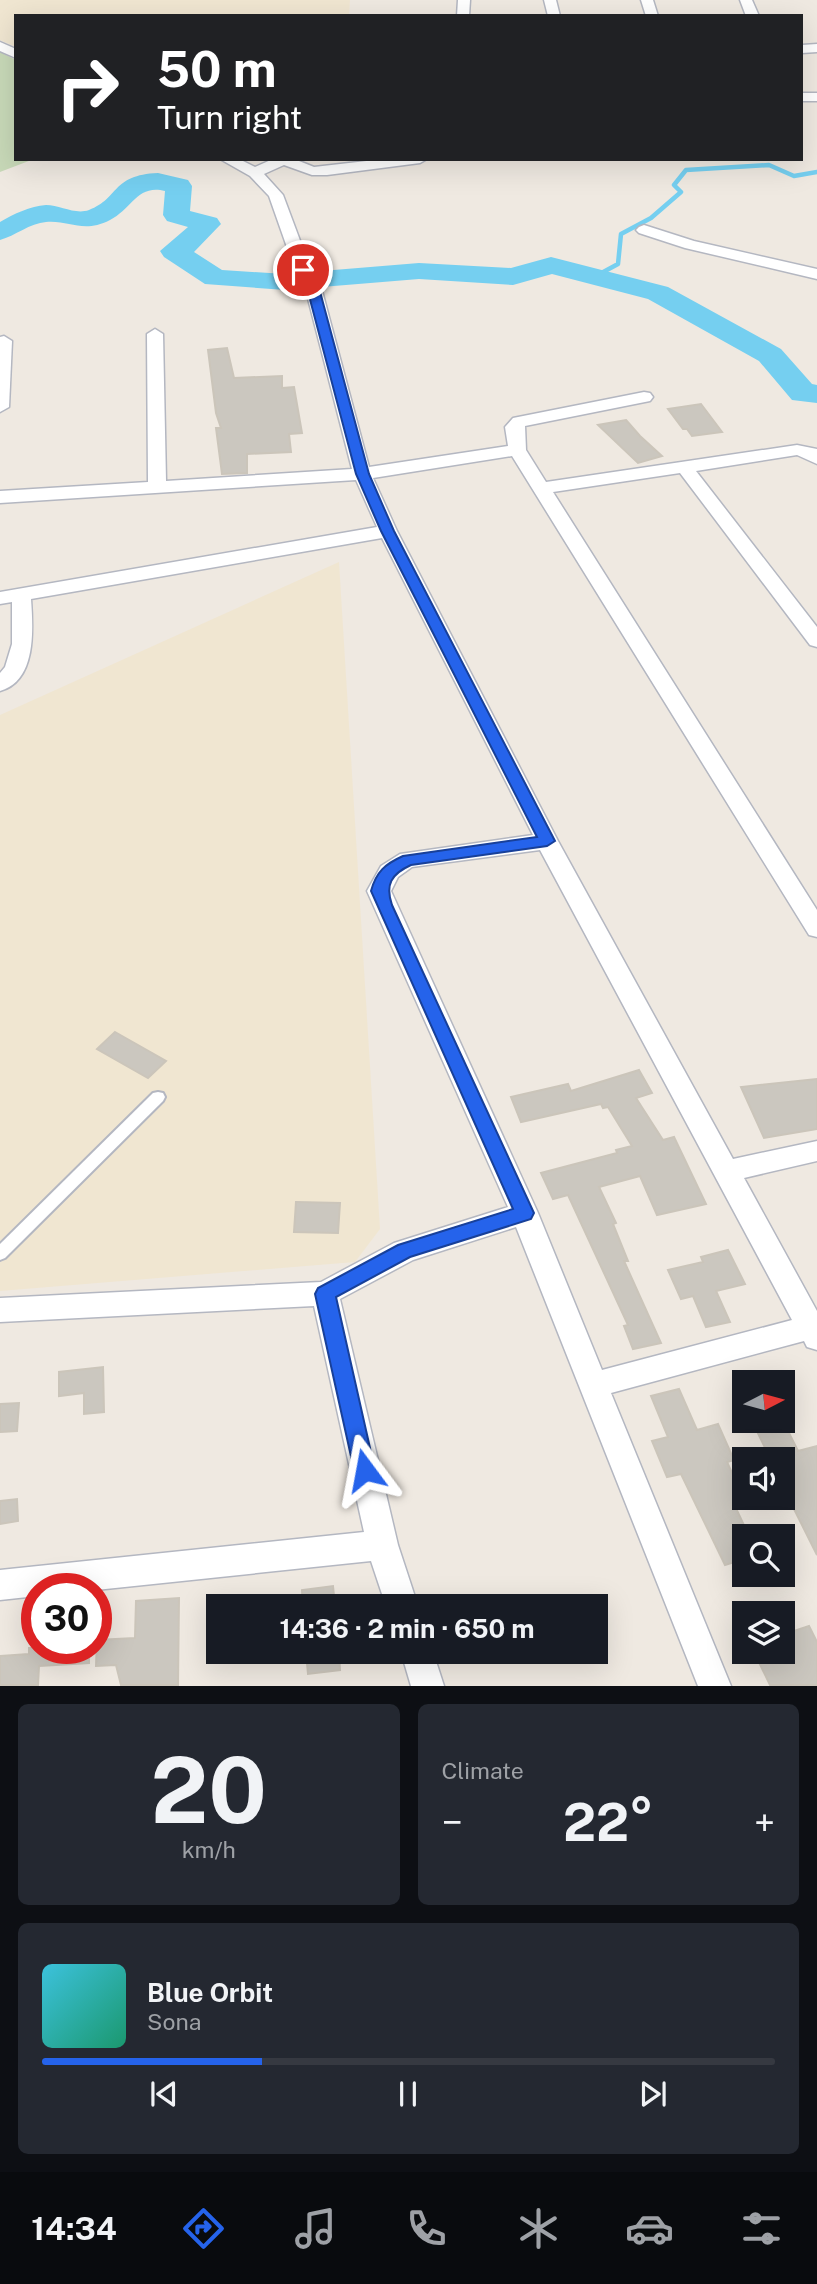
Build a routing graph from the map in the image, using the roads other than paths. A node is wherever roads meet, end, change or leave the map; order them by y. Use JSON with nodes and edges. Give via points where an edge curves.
{"nodes":[{"id":1,"x":231,"y":161,"type":"edge"},
{"id":2,"x":279,"y":161,"type":"edge"},
{"id":3,"x":288,"y":161,"type":"edge"},
{"id":4,"x":404,"y":161,"type":"edge"},
{"id":5,"x":254,"y":173,"type":"junction"},
{"id":6,"x":644,"y":230,"type":"dead end"},
{"id":7,"x":817,"y":274,"type":"edge"},
{"id":8,"x":155,"y":334,"type":"dead end"},
{"id":9,"x":4,"y":341,"type":"dead end"},
{"id":10,"x":644,"y":397,"type":"dead end"},
{"id":11,"x":0,"y":407,"type":"edge"},
{"id":12,"x":517,"y":450,"type":"junction"},
{"id":13,"x":817,"y":459,"type":"edge"},
{"id":14,"x":685,"y":468,"type":"junction"},
{"id":15,"x":362,"y":474,"type":"junction"},
{"id":16,"x":157,"y":487,"type":"junction"},
{"id":17,"x":539,"y":489,"type":"junction"},
{"id":18,"x":0,"y":497,"type":"edge"},
{"id":19,"x":388,"y":531,"type":"junction"},
{"id":20,"x":10,"y":597,"type":"edge"},
{"id":21,"x":817,"y":641,"type":"edge"},
{"id":22,"x":0,"y":684,"type":"edge"},
{"id":23,"x":547,"y":841,"type":"junction"},
{"id":24,"x":806,"y":892,"type":"edge"},
{"id":25,"x":817,"y":929,"type":"edge"},
{"id":26,"x":158,"y":1097,"type":"dead end"},
{"id":27,"x":817,"y":1151,"type":"edge"},
{"id":28,"x":727,"y":1171,"type":"junction"},
{"id":29,"x":524,"y":1213,"type":"junction"},
{"id":30,"x":0,"y":1254,"type":"edge"},
{"id":31,"x":325,"y":1294,"type":"junction"},
{"id":32,"x":0,"y":1310,"type":"edge"},
{"id":33,"x":814,"y":1333,"type":"edge"},
{"id":34,"x":593,"y":1385,"type":"junction"},
{"id":35,"x":382,"y":1545,"type":"junction"},
{"id":36,"x":0,"y":1585,"type":"edge"},
{"id":37,"x":398,"y":1594,"type":"edge"},
{"id":38,"x":421,"y":1664,"type":"edge"},
{"id":39,"x":428,"y":1685,"type":"edge"},
{"id":40,"x":716,"y":1685,"type":"edge"}],
"edges":[{"from":1,"to":5,"type":"street"},
{"from":2,"to":5,"type":"street"},
{"from":3,"to":4,"type":"street","via":[[327,171]]},
{"from":5,"to":15,"type":"street","via":[[276,195],[308,279]]},
{"from":6,"to":7,"type":"street"},
{"from":8,"to":16,"type":"street"},
{"from":9,"to":11,"type":"street"},
{"from":10,"to":12,"type":"street","via":[[519,422],[514,427]]},
{"from":12,"to":15,"type":"street"},
{"from":12,"to":17,"type":"street"},
{"from":13,"to":14,"type":"street","via":[[797,450]]},
{"from":14,"to":17,"type":"street"},
{"from":14,"to":21,"type":"street"},
{"from":15,"to":16,"type":"street"},
{"from":15,"to":19,"type":"street"},
{"from":16,"to":18,"type":"street"},
{"from":17,"to":24,"type":"street"},
{"from":19,"to":20,"type":"street"},
{"from":19,"to":23,"type":"street"},
{"from":20,"to":22,"type":"street","via":[[24,644]]},
{"from":23,"to":28,"type":"street"},
{"from":23,"to":29,"type":"street","via":[[408,860],[393,867],[379,891]]},
{"from":24,"to":25,"type":"street"},
{"from":26,"to":30,"type":"lane"},
{"from":27,"to":28,"type":"street"},
{"from":28,"to":33,"type":"street"},
{"from":29,"to":31,"type":"street","via":[[404,1251]]},
{"from":29,"to":34,"type":"street"},
{"from":31,"to":32,"type":"street"},
{"from":31,"to":35,"type":"street"},
{"from":33,"to":34,"type":"street"},
{"from":34,"to":40,"type":"street"},
{"from":35,"to":36,"type":"street"},
{"from":35,"to":37,"type":"street"},
{"from":38,"to":39,"type":"street"}]}
